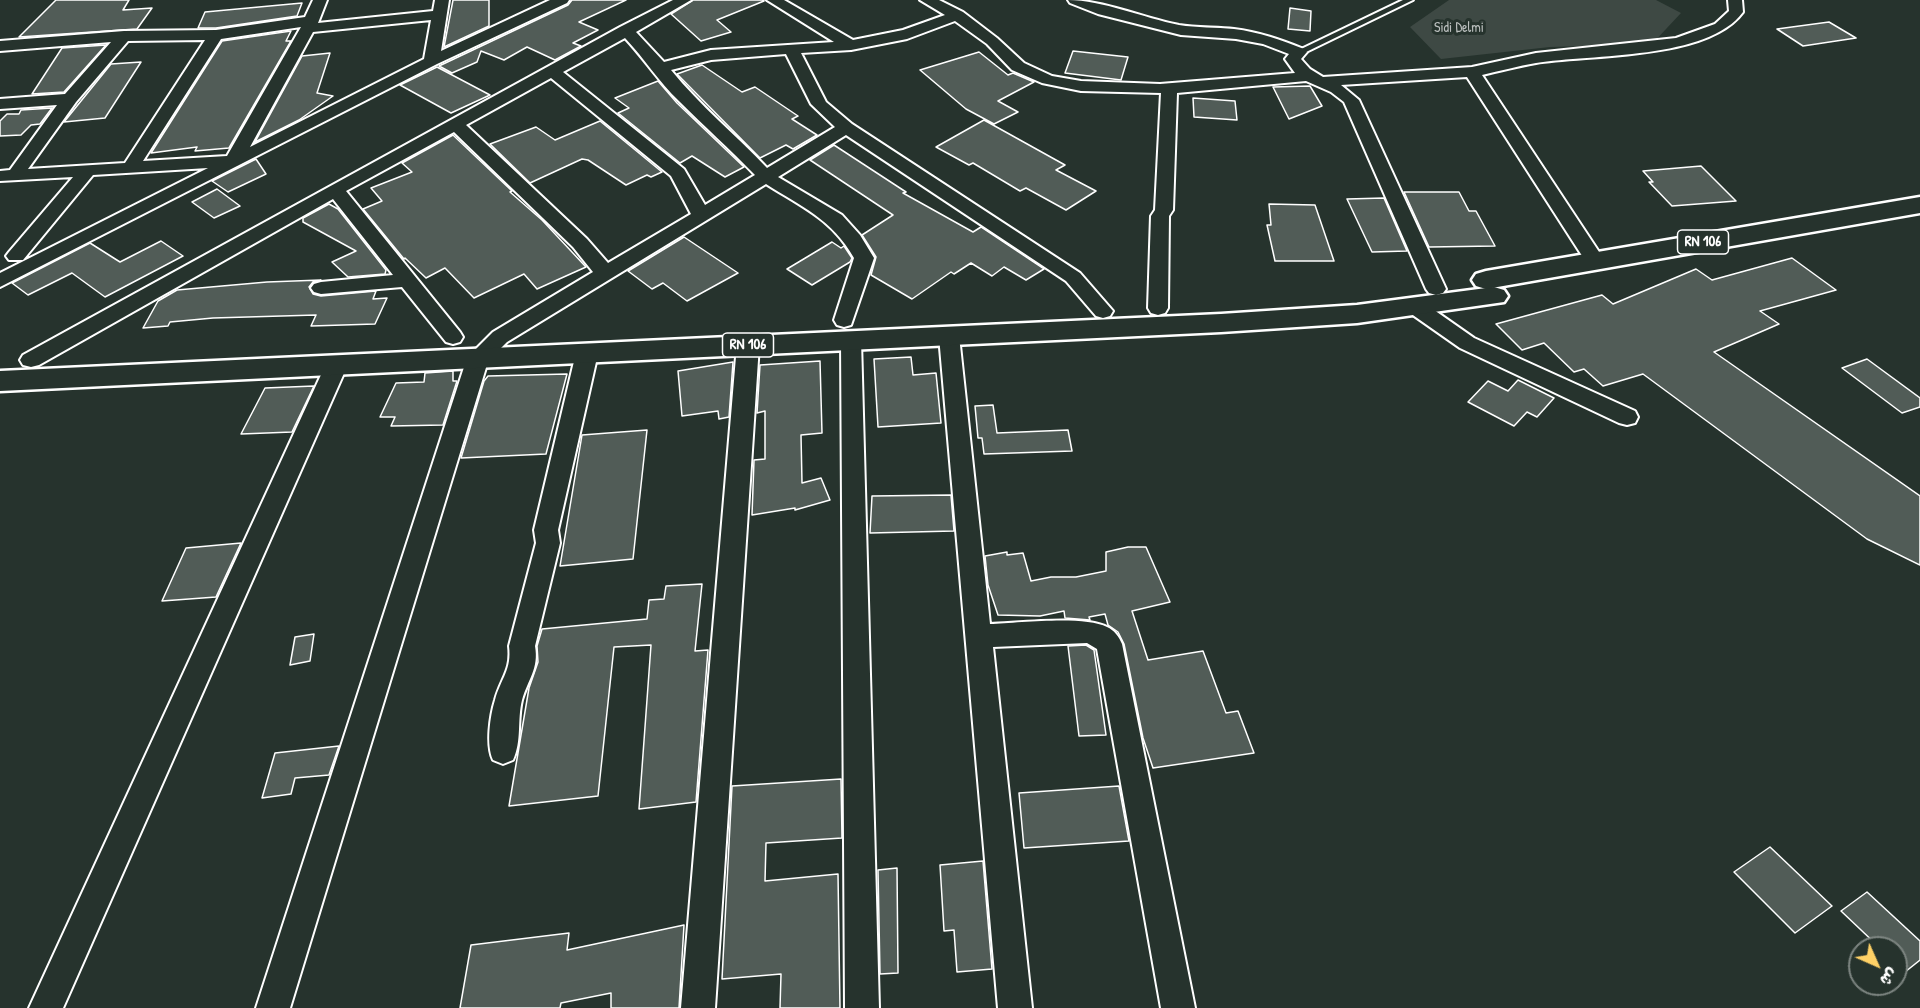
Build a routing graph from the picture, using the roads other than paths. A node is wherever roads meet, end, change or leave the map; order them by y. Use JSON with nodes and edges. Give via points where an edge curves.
{"nodes":[{"id":1,"x":320,"y":0,"type":"edge"},
{"id":2,"x":684,"y":0,"type":"edge"},
{"id":3,"x":774,"y":0,"type":"edge"},
{"id":4,"x":927,"y":0,"type":"edge"},
{"id":5,"x":1076,"y":0,"type":"edge"},
{"id":6,"x":1409,"y":0,"type":"edge"},
{"id":7,"x":1735,"y":0,"type":"edge"},
{"id":8,"x":558,"y":1,"type":"edge"},
{"id":9,"x":440,"y":7,"type":"edge"},
{"id":10,"x":958,"y":15,"type":"junction"},
{"id":11,"x":310,"y":25,"type":"junction"},
{"id":12,"x":625,"y":30,"type":"junction"},
{"id":13,"x":216,"y":35,"type":"junction"},
{"id":14,"x":124,"y":36,"type":"junction"},
{"id":15,"x":851,"y":45,"type":"junction"},
{"id":16,"x":0,"y":46,"type":"edge"},
{"id":17,"x":791,"y":48,"type":"junction"},
{"id":18,"x":1299,"y":52,"type":"junction"},
{"id":19,"x":431,"y":61,"type":"junction"},
{"id":20,"x":661,"y":68,"type":"junction"},
{"id":21,"x":552,"y":71,"type":"junction"},
{"id":22,"x":1472,"y":72,"type":"junction"},
{"id":23,"x":1313,"y":78,"type":"junction"},
{"id":24,"x":1169,"y":87,"type":"junction"},
{"id":25,"x":70,"y":99,"type":"junction"},
{"id":26,"x":0,"y":104,"type":"edge"},
{"id":27,"x":455,"y":124,"type":"junction"},
{"id":28,"x":846,"y":128,"type":"junction"},
{"id":29,"x":232,"y":161,"type":"junction"},
{"id":30,"x":130,"y":168,"type":"junction"},
{"id":31,"x":88,"y":170,"type":"junction"},
{"id":32,"x":7,"y":176,"type":"edge"},
{"id":33,"x":765,"y":176,"type":"junction"},
{"id":34,"x":335,"y":190,"type":"junction"},
{"id":35,"x":1920,"y":205,"type":"edge"},
{"id":36,"x":701,"y":215,"type":"junction"},
{"id":37,"x":1920,"y":220,"type":"edge"},
{"id":38,"x":8,"y":257,"type":"edge"},
{"id":39,"x":40,"y":260,"type":"junction"},
{"id":40,"x":1595,"y":261,"type":"junction"},
{"id":41,"x":605,"y":273,"type":"junction"},
{"id":42,"x":407,"y":280,"type":"junction"},
{"id":43,"x":0,"y":281,"type":"edge"},
{"id":44,"x":321,"y":288,"type":"dead end"},
{"id":45,"x":1490,"y":288,"type":"junction"},
{"id":46,"x":1426,"y":299,"type":"junction"},
{"id":47,"x":1158,"y":308,"type":"junction"},
{"id":48,"x":1103,"y":310,"type":"junction"},
{"id":49,"x":848,"y":330,"type":"junction"},
{"id":50,"x":949,"y":336,"type":"junction"},
{"id":51,"x":453,"y":337,"type":"junction"},
{"id":52,"x":500,"y":337,"type":"junction"},
{"id":53,"x":748,"y":345,"type":"junction"},
{"id":54,"x":587,"y":353,"type":"junction"},
{"id":55,"x":478,"y":358,"type":"junction"},
{"id":56,"x":31,"y":360,"type":"junction"},
{"id":57,"x":0,"y":362,"type":"edge"},
{"id":58,"x":337,"y":364,"type":"junction"},
{"id":59,"x":0,"y":381,"type":"edge"},
{"id":60,"x":1627,"y":417,"type":"dead end"},
{"id":61,"x":979,"y":636,"type":"junction"},
{"id":62,"x":503,"y":751,"type":"dead end"},
{"id":63,"x":46,"y":1008,"type":"edge"},
{"id":64,"x":273,"y":1008,"type":"edge"},
{"id":65,"x":698,"y":1008,"type":"edge"},
{"id":66,"x":862,"y":1008,"type":"edge"},
{"id":67,"x":1015,"y":1008,"type":"edge"},
{"id":68,"x":1178,"y":1008,"type":"edge"}],
"edges":[{"from":1,"to":11,"type":"street"},
{"from":2,"to":12,"type":"street"},
{"from":3,"to":15,"type":"street"},
{"from":4,"to":10,"type":"street"},
{"from":5,"to":18,"type":"street","via":[[1103,11],[1181,30],[1236,34]]},
{"from":6,"to":18,"type":"lane"},
{"from":7,"to":22,"type":"street","via":[[1736,12],[1720,27],[1679,42],[1536,58]]},
{"from":8,"to":19,"type":"street"},
{"from":9,"to":11,"type":"street"},
{"from":9,"to":19,"type":"street"},
{"from":10,"to":15,"type":"street","via":[[908,34]]},
{"from":10,"to":24,"type":"street","via":[[1022,69],[1044,78],[1077,87]]},
{"from":11,"to":13,"type":"street"},
{"from":11,"to":29,"type":"street"},
{"from":12,"to":20,"type":"street"},
{"from":12,"to":21,"type":"street"},
{"from":13,"to":14,"type":"street"},
{"from":13,"to":30,"type":"street"},
{"from":14,"to":16,"type":"street"},
{"from":14,"to":25,"type":"street"},
{"from":15,"to":17,"type":"street"},
{"from":17,"to":20,"type":"street","via":[[711,55]]},
{"from":17,"to":28,"type":"street","via":[[819,104]]},
{"from":18,"to":23,"type":"street","via":[[1293,59],[1296,68]]},
{"from":19,"to":29,"type":"street"},
{"from":20,"to":33,"type":"street","via":[[683,96]]},
{"from":21,"to":27,"type":"street"},
{"from":21,"to":36,"type":"street","via":[[678,173]]},
{"from":22,"to":23,"type":"street","via":[[1365,80]]},
{"from":22,"to":40,"type":"street"},
{"from":23,"to":24,"type":"street"},
{"from":23,"to":46,"type":"street","via":[[1343,90],[1351,100]]},
{"from":24,"to":47,"type":"street"},
{"from":25,"to":26,"type":"street"},
{"from":25,"to":32,"type":"street"},
{"from":27,"to":34,"type":"street"},
{"from":27,"to":41,"type":"street","via":[[580,243]]},
{"from":28,"to":33,"type":"street"},
{"from":28,"to":48,"type":"street","via":[[1073,277]]},
{"from":29,"to":30,"type":"street"},
{"from":29,"to":39,"type":"street"},
{"from":30,"to":31,"type":"street"},
{"from":31,"to":32,"type":"street"},
{"from":31,"to":38,"type":"street"},
{"from":33,"to":36,"type":"street"},
{"from":33,"to":49,"type":"street","via":[[835,219],[864,258]]},
{"from":34,"to":42,"type":"street"},
{"from":34,"to":56,"type":"street"},
{"from":35,"to":40,"type":"main road","number":"RN 106"},
{"from":36,"to":41,"type":"street"},
{"from":37,"to":45,"type":"main road","number":"RN 106"},
{"from":38,"to":39,"type":"street"},
{"from":39,"to":43,"type":"street"},
{"from":40,"to":45,"type":"main road","number":"RN 106"},
{"from":41,"to":52,"type":"street"},
{"from":42,"to":44,"type":"street"},
{"from":42,"to":51,"type":"street"},
{"from":45,"to":46,"type":"main road","number":"RN 106"},
{"from":46,"to":47,"type":"main road","number":"RN 106"},
{"from":46,"to":50,"type":"main road","number":"RN 106","via":[[1357,315]]},
{"from":46,"to":60,"type":"street","via":[[1467,343]]},
{"from":47,"to":48,"type":"main road","number":"RN 106"},
{"from":48,"to":49,"type":"main road","number":"RN 106"},
{"from":49,"to":50,"type":"main road","number":"RN 106"},
{"from":49,"to":52,"type":"main road","number":"RN 106"},
{"from":49,"to":53,"type":"main road","number":"RN 106"},
{"from":49,"to":66,"type":"street"},
{"from":50,"to":61,"type":"street"},
{"from":51,"to":52,"type":"main road","number":"RN 106"},
{"from":51,"to":56,"type":"main road","number":"RN 106"},
{"from":52,"to":55,"type":"street"},
{"from":53,"to":54,"type":"main road","number":"RN 106"},
{"from":53,"to":65,"type":"street"},
{"from":54,"to":55,"type":"main road","number":"RN 106"},
{"from":54,"to":62,"type":"street","via":[[548,520],[548,543],[522,646],[524,661],[508,701]]},
{"from":55,"to":58,"type":"main road","number":"RN 106"},
{"from":55,"to":64,"type":"street"},
{"from":56,"to":57,"type":"main road","number":"RN 106"},
{"from":58,"to":59,"type":"main road","number":"RN 106"},
{"from":58,"to":63,"type":"street"},
{"from":61,"to":67,"type":"street"},
{"from":61,"to":68,"type":"street","via":[[1087,632],[1099,635],[1109,644]]}]}
